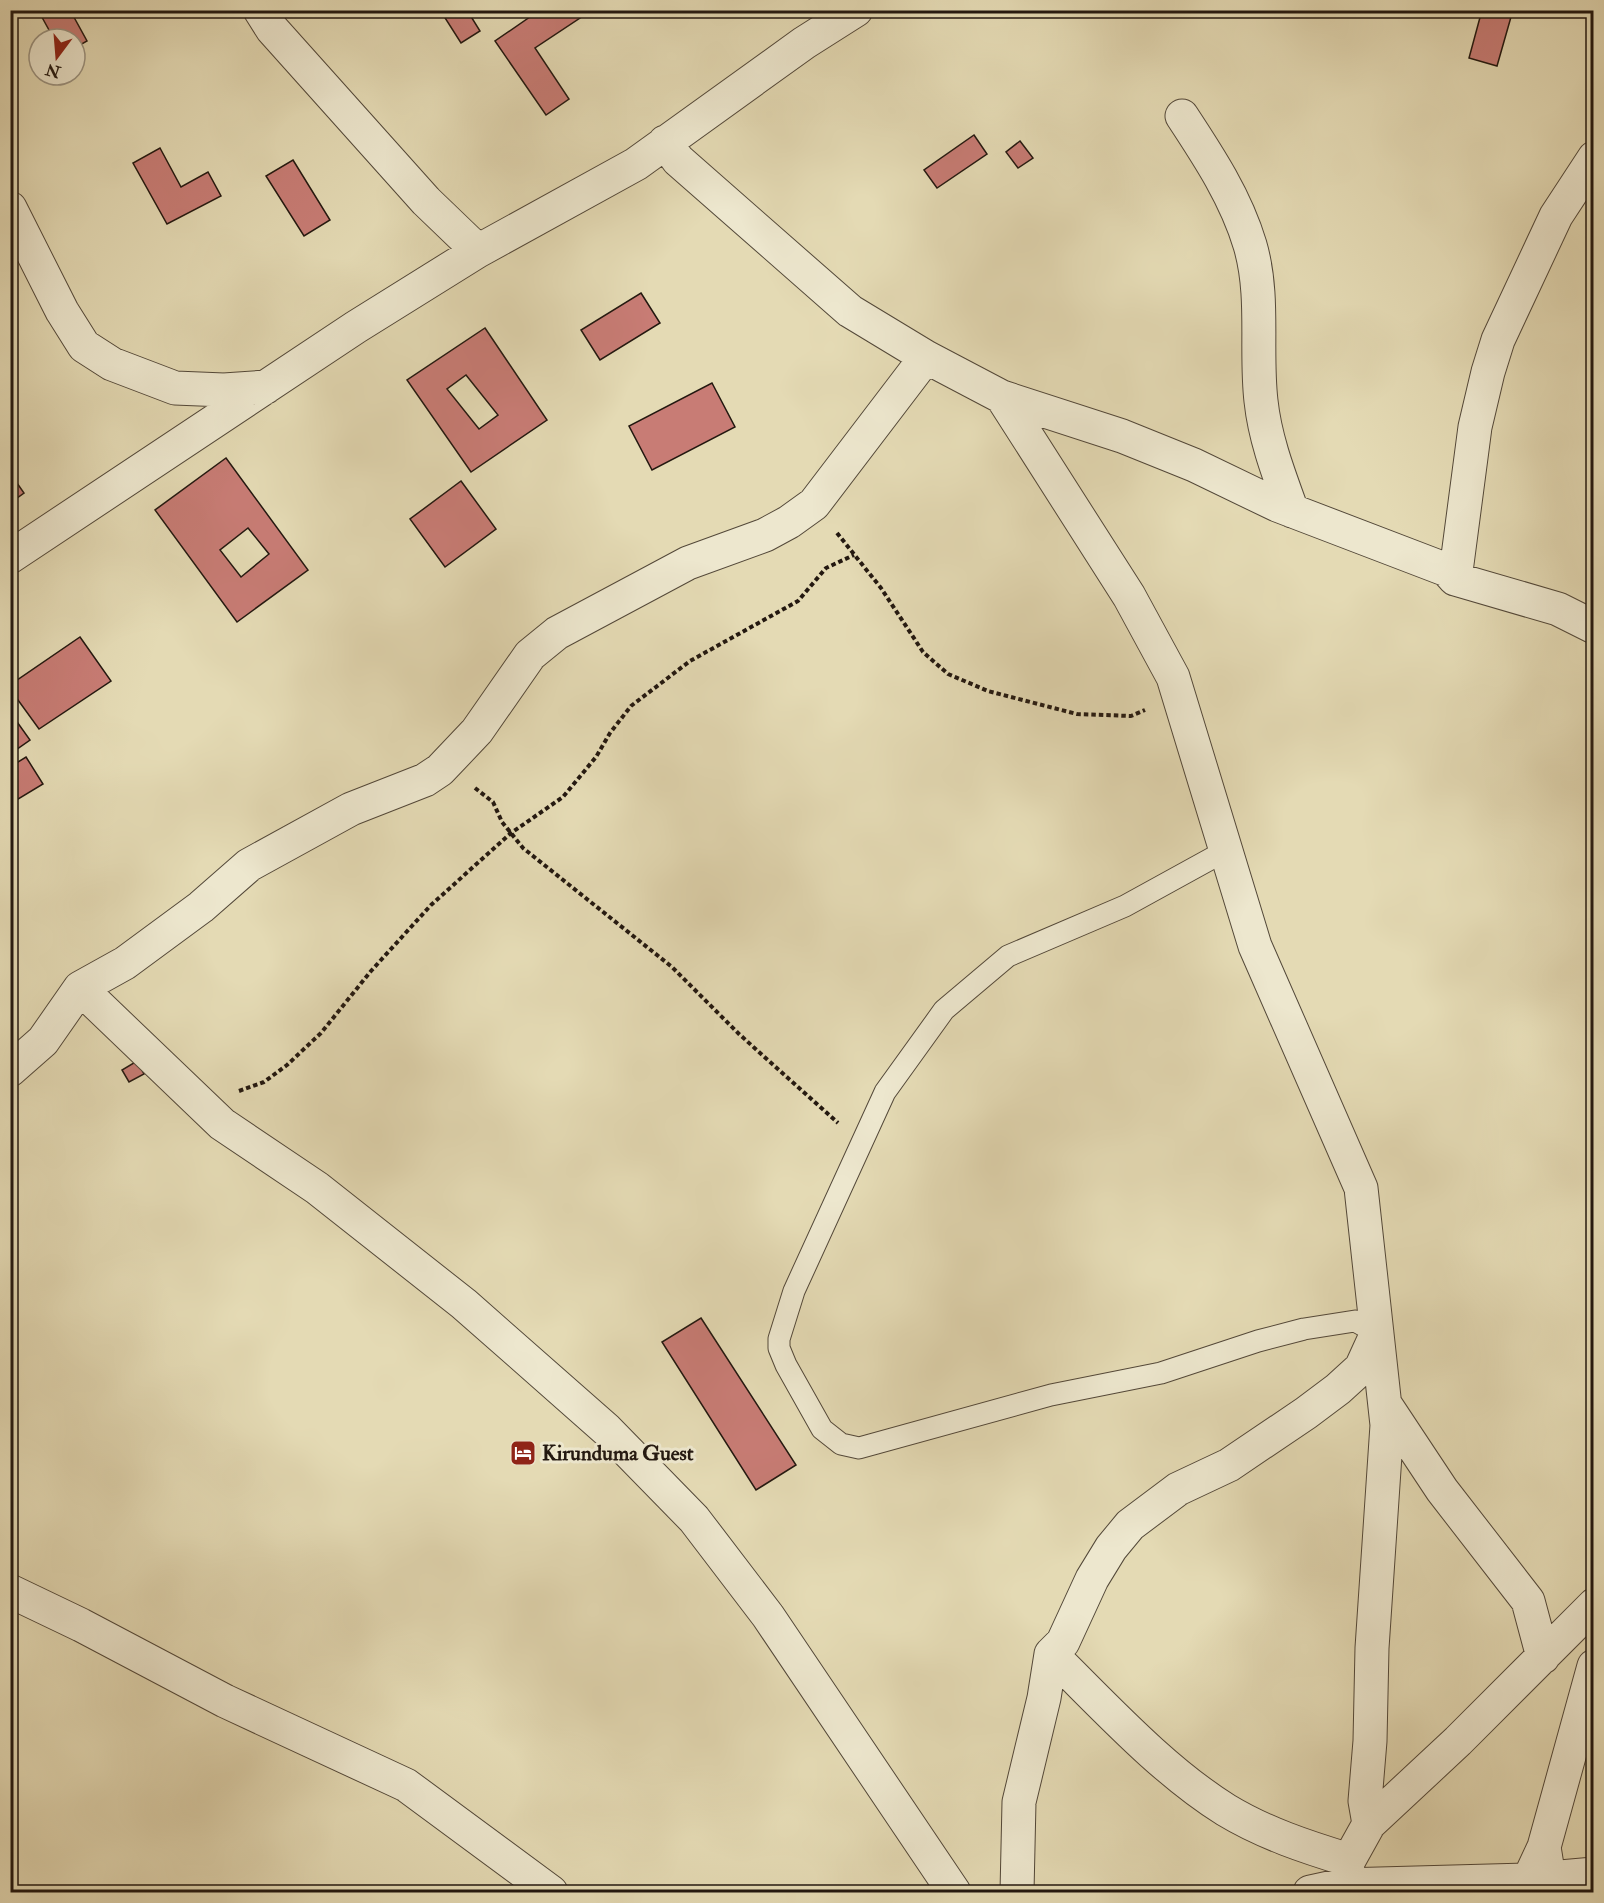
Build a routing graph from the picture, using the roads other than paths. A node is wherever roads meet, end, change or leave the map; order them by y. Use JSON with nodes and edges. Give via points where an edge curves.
{"nodes":[{"id":1,"x":260,"y":10,"type":"edge"},
{"id":2,"x":841,"y":14,"type":"edge"},
{"id":3,"x":1182,"y":116,"type":"dead end"},
{"id":4,"x":665,"y":142,"type":"junction"},
{"id":5,"x":1593,"y":158,"type":"edge"},
{"id":6,"x":10,"y":208,"type":"edge"},
{"id":7,"x":478,"y":251,"type":"junction"},
{"id":8,"x":926,"y":357,"type":"junction"},
{"id":9,"x":267,"y":387,"type":"junction"},
{"id":10,"x":1002,"y":397,"type":"junction"},
{"id":11,"x":1292,"y":511,"type":"junction"},
{"id":12,"x":10,"y":557,"type":"edge"},
{"id":13,"x":1455,"y":579,"type":"junction"},
{"id":14,"x":1593,"y":627,"type":"edge"},
{"id":15,"x":1226,"y":851,"type":"junction"},
{"id":16,"x":80,"y":988,"type":"junction"},
{"id":17,"x":10,"y":1070,"type":"edge"},
{"id":18,"x":1377,"y":1333,"type":"junction"},
{"id":19,"x":1387,"y":1407,"type":"junction"},
{"id":20,"x":10,"y":1592,"type":"edge"},
{"id":21,"x":1593,"y":1605,"type":"edge"},
{"id":22,"x":1051,"y":1654,"type":"junction"},
{"id":23,"x":1543,"y":1657,"type":"junction"},
{"id":24,"x":1593,"y":1666,"type":"edge"},
{"id":25,"x":1369,"y":1824,"type":"junction"},
{"id":26,"x":1593,"y":1874,"type":"edge"},
{"id":27,"x":1354,"y":1881,"type":"edge"},
{"id":28,"x":1540,"y":1886,"type":"edge"},
{"id":29,"x":551,"y":1893,"type":"edge"},
{"id":30,"x":954,"y":1893,"type":"edge"},
{"id":31,"x":1017,"y":1893,"type":"edge"},
{"id":32,"x":1310,"y":1893,"type":"edge"}],
"edges":[{"from":1,"to":7,"type":"street","via":[[272,29],[426,201]]},
{"from":2,"to":4,"type":"street"},
{"from":3,"to":11,"type":"street","via":[[1235,203],[1251,247],[1259,302],[1261,401],[1272,458]]},
{"from":4,"to":7,"type":"street","via":[[636,164]]},
{"from":4,"to":8,"type":"street","via":[[678,160],[850,311]]},
{"from":5,"to":13,"type":"street","via":[[1556,216],[1498,340],[1475,427]]},
{"from":6,"to":9,"type":"street","via":[[84,346],[112,364],[175,388]]},
{"from":7,"to":9,"type":"street"},
{"from":8,"to":10,"type":"street"},
{"from":8,"to":16,"type":"street","via":[[814,504],[765,535],[688,563],[544,642],[517,671],[477,731],[440,770],[425,780],[351,809],[249,865],[201,907],[125,963]]},
{"from":9,"to":12,"type":"street"},
{"from":10,"to":11,"type":"street","via":[[1132,440]]},
{"from":10,"to":15,"type":"street","via":[[1129,596],[1173,677]]},
{"from":11,"to":13,"type":"street","via":[[1447,570]]},
{"from":13,"to":14,"type":"street","via":[[1558,609]]},
{"from":15,"to":18,"type":"street","via":[[1255,946],[1361,1188]]},
{"from":15,"to":18,"type":"lane","via":[[1125,906],[1008,956],[944,1010],[885,1092],[794,1291],[779,1339],[781,1353],[822,1429],[841,1444],[859,1448],[1051,1395],[1161,1373],[1304,1329],[1355,1321]]},
{"from":16,"to":17,"type":"street","via":[[42,1041]]},
{"from":16,"to":30,"type":"street","via":[[222,1124],[317,1188],[464,1304],[607,1430],[694,1519],[768,1616]]},
{"from":18,"to":19,"type":"street"},
{"from":18,"to":22,"type":"street","via":[[1361,1368],[1306,1413],[1229,1465],[1178,1489],[1130,1525],[1110,1548],[1063,1642]]},
{"from":19,"to":23,"type":"street","via":[[1442,1490],[1528,1601]]},
{"from":19,"to":25,"type":"street","via":[[1365,1801]]},
{"from":20,"to":29,"type":"street","via":[[225,1701],[406,1785]]},
{"from":21,"to":23,"type":"street"},
{"from":22,"to":27,"type":"street","via":[[1155,1753],[1226,1810]]},
{"from":22,"to":31,"type":"street","via":[[1019,1802]]},
{"from":23,"to":25,"type":"street"},
{"from":24,"to":28,"type":"street","via":[[1544,1847]]},
{"from":25,"to":27,"type":"street"},
{"from":26,"to":28,"type":"street"},
{"from":27,"to":28,"type":"street"},
{"from":27,"to":32,"type":"street"}]}
